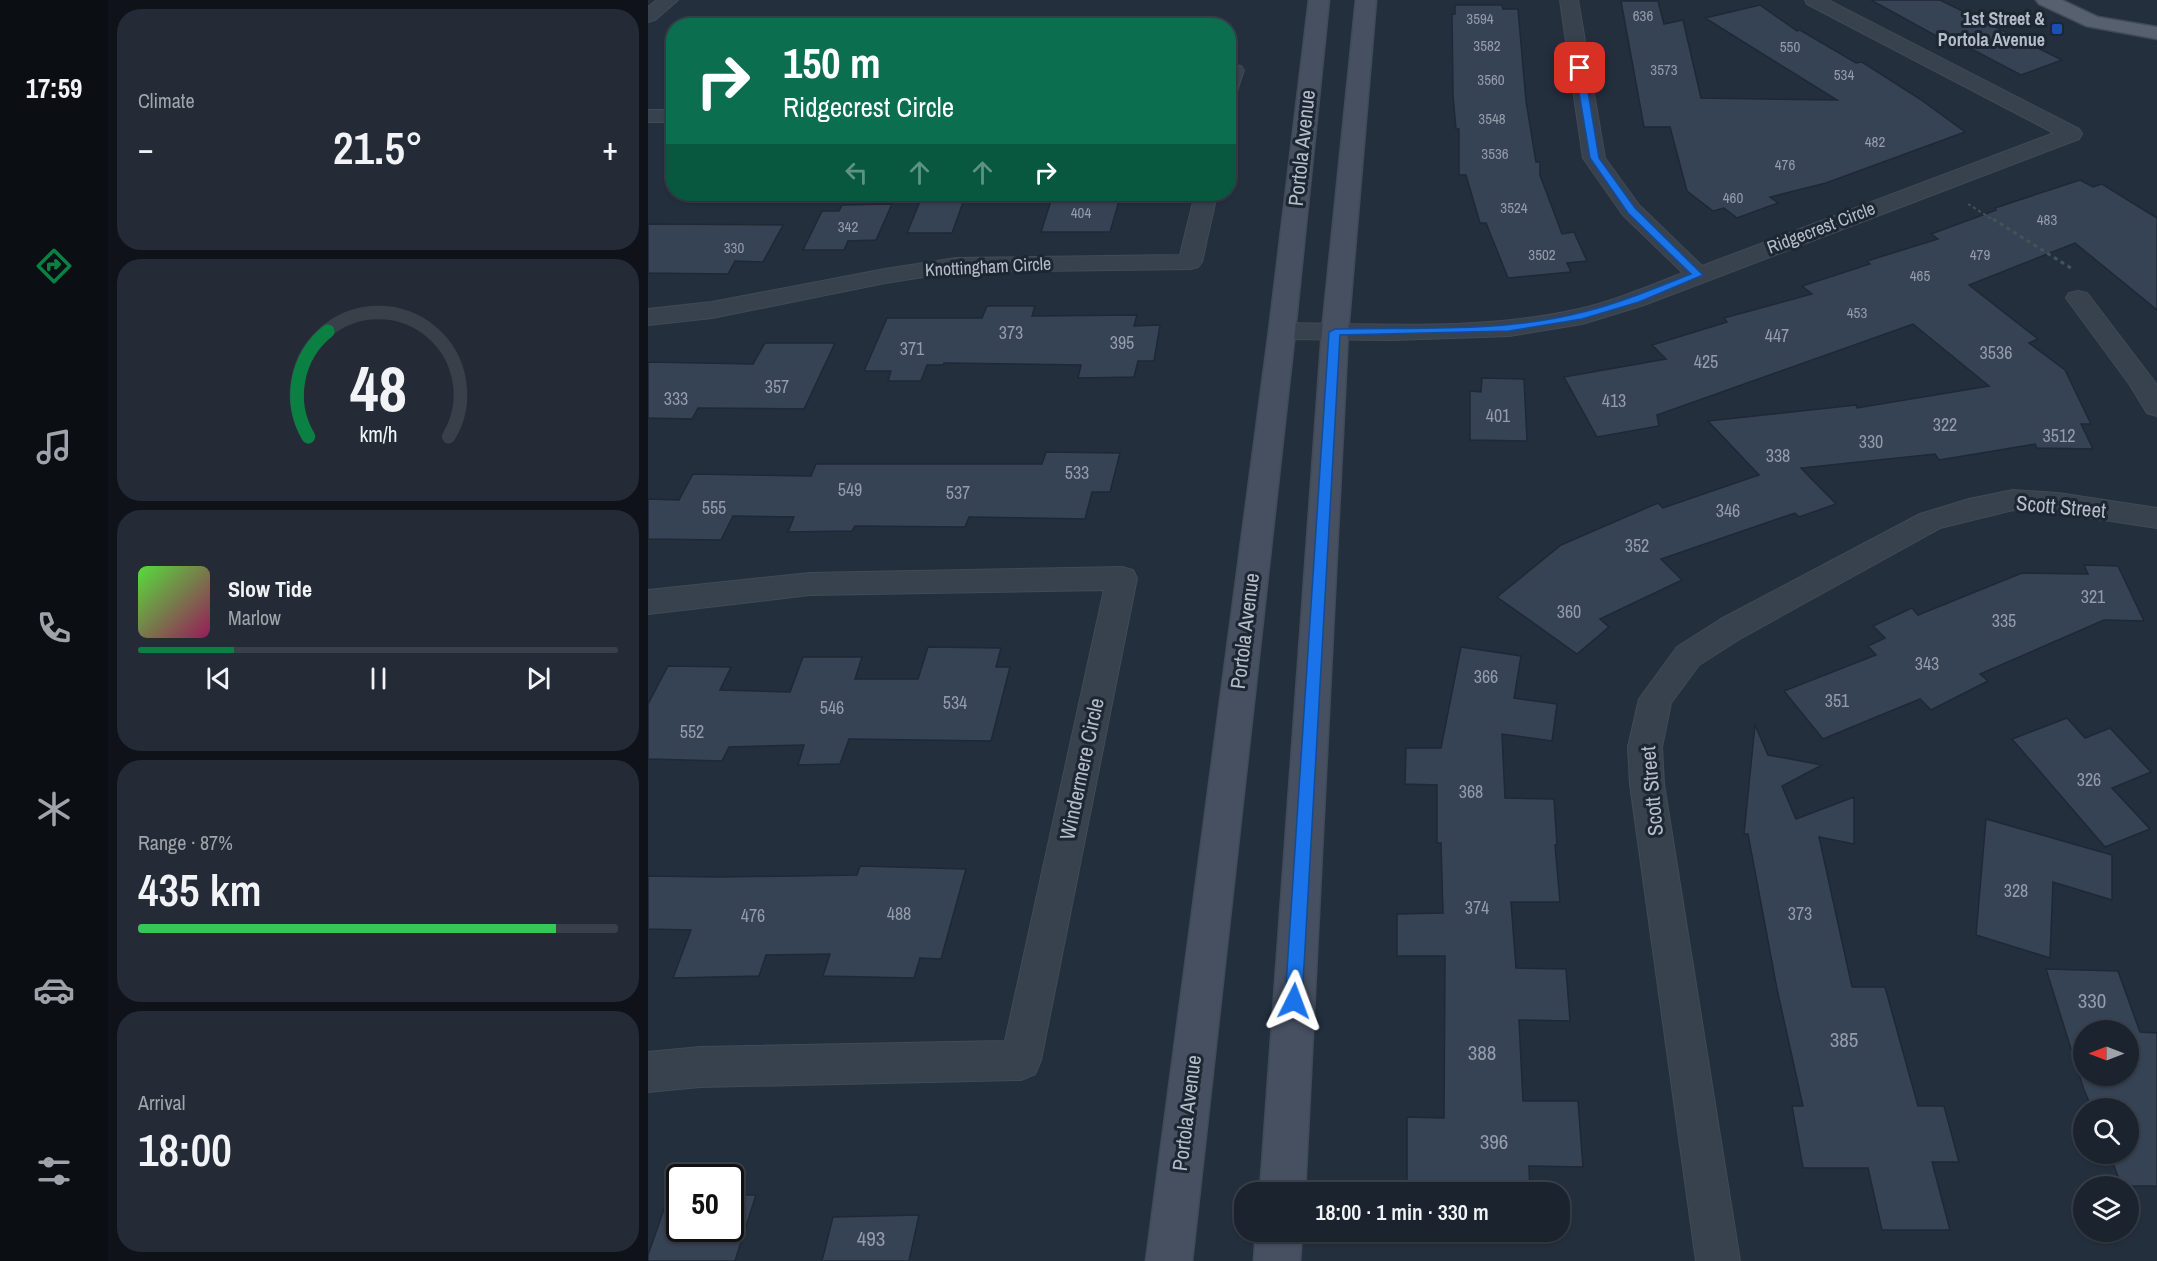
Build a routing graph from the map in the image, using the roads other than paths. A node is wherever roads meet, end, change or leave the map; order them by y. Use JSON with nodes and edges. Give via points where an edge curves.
{"nodes":[{"id":1,"x":669,"y":0,"type":"edge"},
{"id":2,"x":1319,"y":0,"type":"edge"},
{"id":3,"x":1366,"y":0,"type":"edge"},
{"id":4,"x":1569,"y":0,"type":"edge"},
{"id":5,"x":1814,"y":0,"type":"edge"},
{"id":6,"x":2046,"y":0,"type":"edge"},
{"id":7,"x":2123,"y":9,"type":"dead end"},
{"id":8,"x":648,"y":16,"type":"edge"},
{"id":9,"x":2156,"y":34,"type":"edge"},
{"id":10,"x":648,"y":116,"type":"edge"},
{"id":11,"x":666,"y":116,"type":"edge"},
{"id":12,"x":1204,"y":201,"type":"edge"},
{"id":13,"x":1698,"y":275,"type":"junction"},
{"id":14,"x":2078,"y":298,"type":"road end"},
{"id":15,"x":648,"y":317,"type":"edge"},
{"id":16,"x":1282,"y":331,"type":"junction"},
{"id":17,"x":1335,"y":332,"type":"junction"},
{"id":18,"x":2157,"y":407,"type":"edge"},
{"id":19,"x":2157,"y":518,"type":"edge"},
{"id":20,"x":648,"y":602,"type":"edge"},
{"id":21,"x":648,"y":1072,"type":"edge"},
{"id":22,"x":1283,"y":1182,"type":"edge"},
{"id":23,"x":1279,"y":1242,"type":"edge"},
{"id":24,"x":1168,"y":1261,"type":"edge"},
{"id":25,"x":1278,"y":1261,"type":"edge"},
{"id":26,"x":1718,"y":1261,"type":"edge"}],
"edges":[{"from":1,"to":8,"type":"street"},
{"from":2,"to":16,"type":"main road","name":"Portola Avenue"},
{"from":3,"to":17,"type":"main road"},
{"from":4,"to":13,"type":"street","via":[[1594,158],[1631,210]]},
{"from":5,"to":13,"type":"street","name":"Ridgecrest Circle","via":[[2071,134]]},
{"from":6,"to":9,"type":"main road","via":[[2093,22]]},
{"from":7,"to":9,"type":"main road"},
{"from":10,"to":11,"type":"street"},
{"from":12,"to":15,"type":"street","name":"Knottingham Circle","via":[[1190,262],[956,265],[712,310]]},
{"from":13,"to":17,"type":"street","name":"Ridgecrest Circle","via":[[1582,316],[1519,326]]},
{"from":14,"to":18,"type":"street"},
{"from":16,"to":17,"type":"street","name":"Ridgecrest Circle"},
{"from":16,"to":24,"type":"main road","name":"Portola Avenue"},
{"from":17,"to":22,"type":"main road"},
{"from":19,"to":26,"type":"street","name":"Scott Street","via":[[2013,500],[1930,521],[1732,628],[1688,656],[1655,699],[1646,747],[1647,784]]},
{"from":20,"to":21,"type":"street","name":"Windermere Circle","via":[[810,584],[1122,578],[1021,1060],[700,1067]]},
{"from":23,"to":25,"type":"main road"}]}
